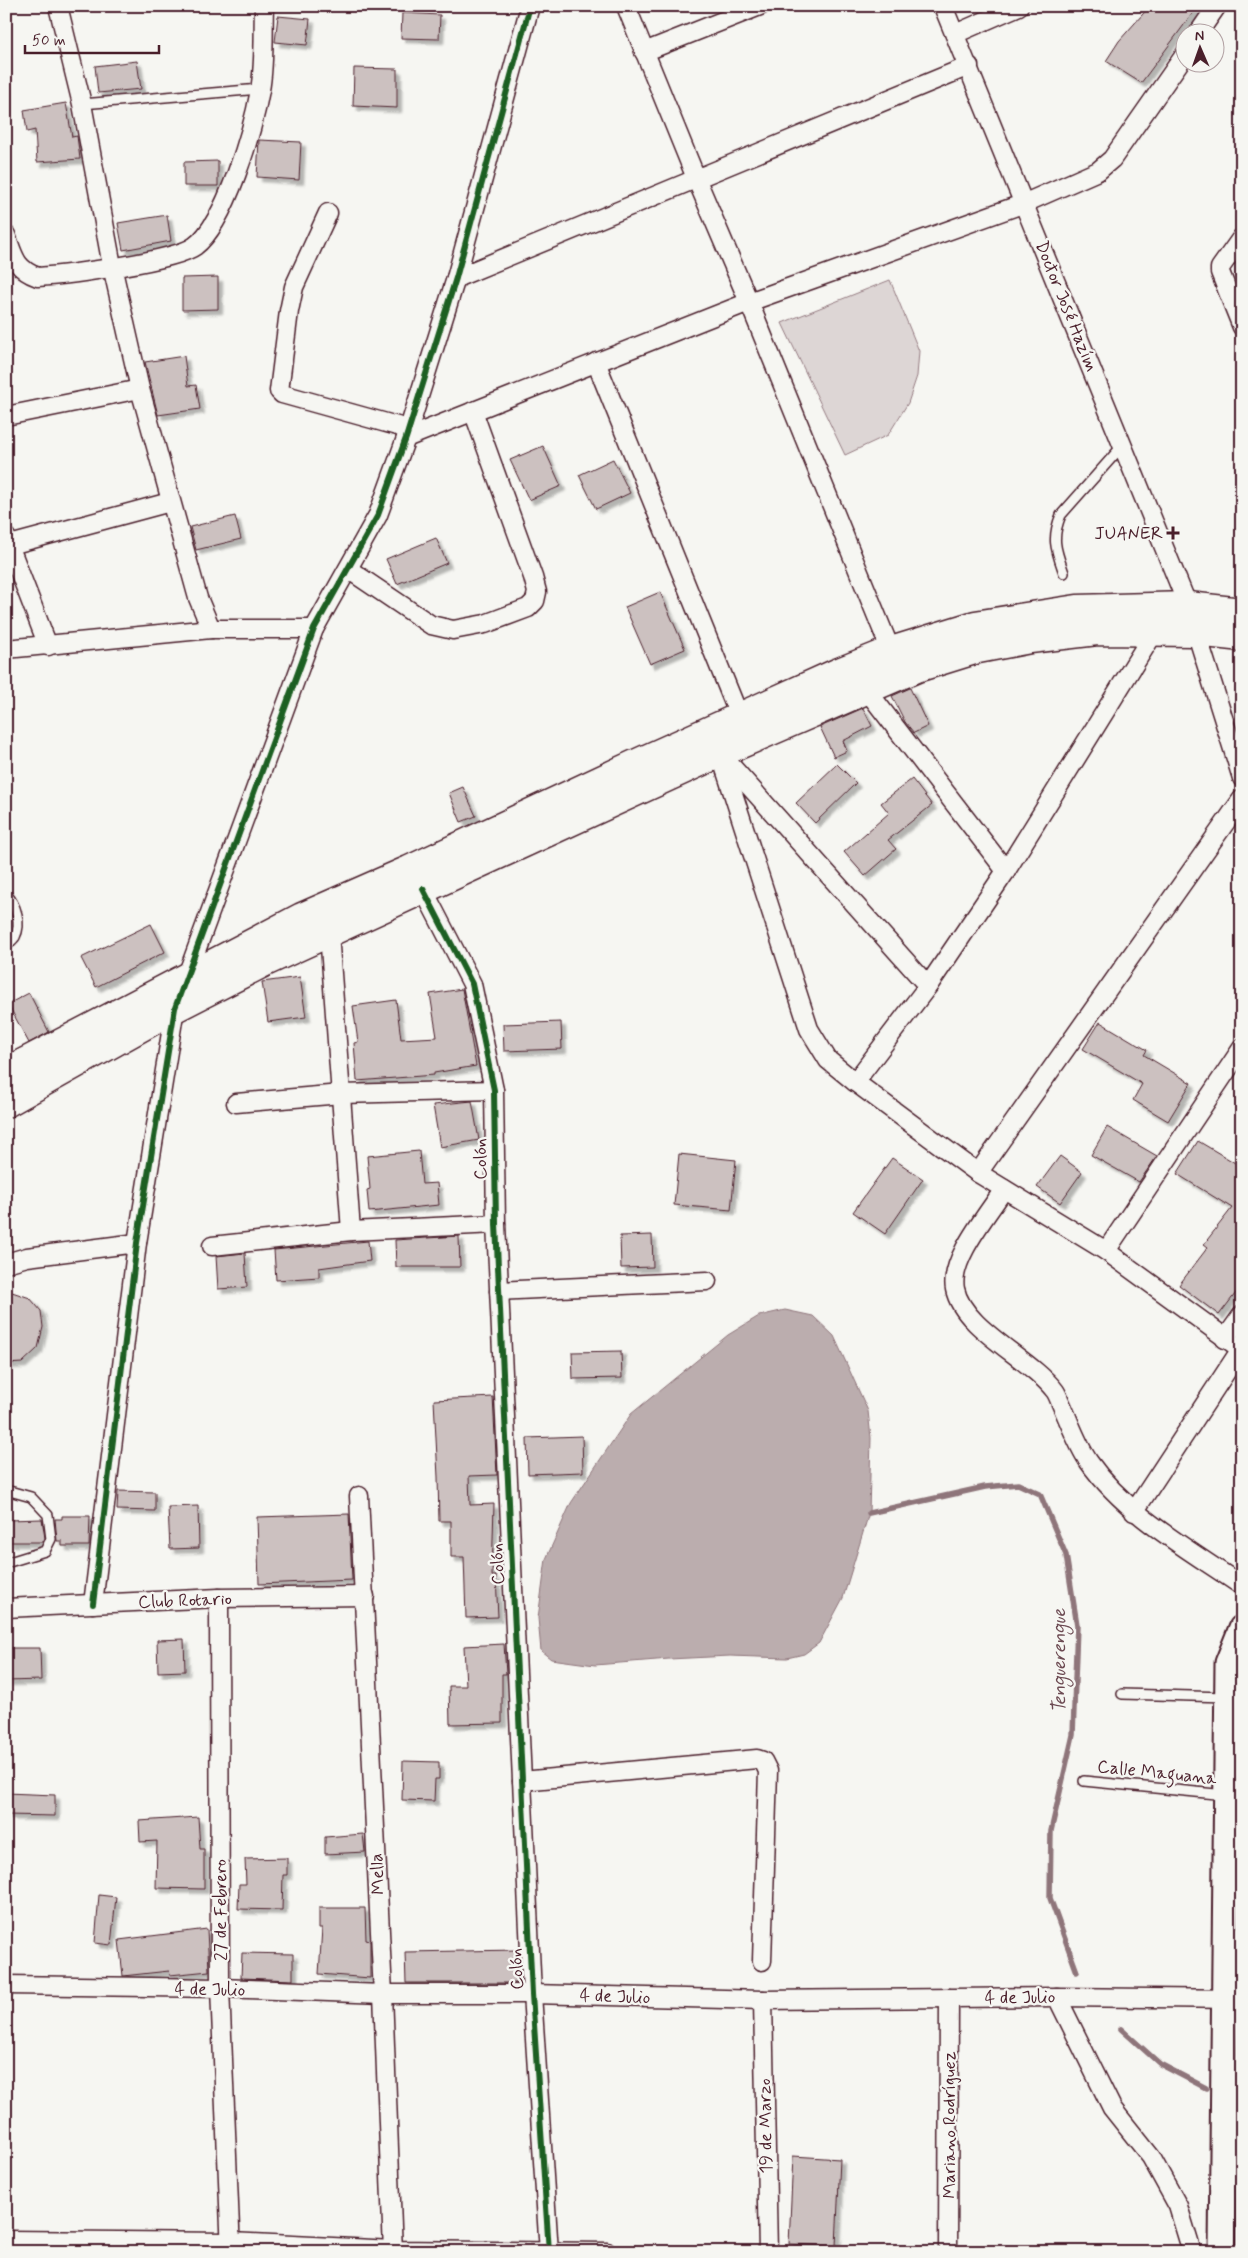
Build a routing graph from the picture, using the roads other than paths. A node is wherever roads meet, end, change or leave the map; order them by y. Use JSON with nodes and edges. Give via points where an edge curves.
{"nodes":[{"id":1,"x":58,"y":6,"type":"edge"},
{"id":2,"x":264,"y":6,"type":"edge"},
{"id":3,"x":530,"y":6,"type":"edge"},
{"id":4,"x":626,"y":6,"type":"edge"},
{"id":5,"x":760,"y":6,"type":"edge"},
{"id":6,"x":944,"y":6,"type":"edge"},
{"id":7,"x":1019,"y":6,"type":"edge"},
{"id":8,"x":1217,"y":6,"type":"edge"},
{"id":9,"x":1206,"y":22,"type":"edge"},
{"id":10,"x":955,"y":34,"type":"junction"},
{"id":11,"x":644,"y":52,"type":"junction"},
{"id":12,"x":969,"y":66,"type":"junction"},
{"id":13,"x":1176,"y":66,"type":"edge"},
{"id":14,"x":260,"y":89,"type":"junction"},
{"id":15,"x":82,"y":104,"type":"junction"},
{"id":16,"x":696,"y":178,"type":"junction"},
{"id":17,"x":1025,"y":203,"type":"junction"},
{"id":18,"x":328,"y":213,"type":"dead end"},
{"id":19,"x":6,"y":235,"type":"edge"},
{"id":20,"x":1242,"y":237,"type":"edge"},
{"id":21,"x":112,"y":266,"type":"junction"},
{"id":22,"x":456,"y":278,"type":"junction"},
{"id":23,"x":749,"y":302,"type":"junction"},
{"id":24,"x":1242,"y":327,"type":"edge"},
{"id":25,"x":596,"y":362,"type":"junction"},
{"id":26,"x":140,"y":389,"type":"junction"},
{"id":27,"x":473,"y":411,"type":"junction"},
{"id":28,"x":6,"y":416,"type":"edge"},
{"id":29,"x":407,"y":434,"type":"junction"},
{"id":30,"x":1123,"y":445,"type":"junction"},
{"id":31,"x":170,"y":502,"type":"junction"},
{"id":32,"x":8,"y":541,"type":"edge"},
{"id":33,"x":348,"y":569,"type":"junction"},
{"id":34,"x":1064,"y":573,"type":"dead end"},
{"id":35,"x":1188,"y":606,"type":"junction"},
{"id":36,"x":1242,"y":612,"type":"edge"},
{"id":37,"x":211,"y":629,"type":"junction"},
{"id":38,"x":314,"y":629,"type":"junction"},
{"id":39,"x":1155,"y":631,"type":"junction"},
{"id":40,"x":1196,"y":632,"type":"junction"},
{"id":41,"x":1242,"y":637,"type":"edge"},
{"id":42,"x":48,"y":646,"type":"junction"},
{"id":43,"x":6,"y":649,"type":"edge"},
{"id":44,"x":891,"y":651,"type":"junction"},
{"id":45,"x":866,"y":689,"type":"junction"},
{"id":46,"x":740,"y":718,"type":"junction"},
{"id":47,"x":720,"y":754,"type":"junction"},
{"id":48,"x":1242,"y":778,"type":"edge"},
{"id":49,"x":1242,"y":799,"type":"edge"},
{"id":50,"x":1006,"y":871,"type":"junction"},
{"id":51,"x":423,"y":889,"type":"junction"},
{"id":52,"x":6,"y":894,"type":"edge"},
{"id":53,"x":329,"y":933,"type":"junction"},
{"id":54,"x":6,"y":946,"type":"edge"},
{"id":55,"x":185,"y":977,"type":"junction"},
{"id":56,"x":928,"y":986,"type":"junction"},
{"id":57,"x":175,"y":1008,"type":"junction"},
{"id":58,"x":1242,"y":1048,"type":"edge"},
{"id":59,"x":6,"y":1072,"type":"edge"},
{"id":60,"x":855,"y":1082,"type":"junction"},
{"id":61,"x":494,"y":1090,"type":"junction"},
{"id":62,"x":341,"y":1094,"type":"junction"},
{"id":63,"x":6,"y":1103,"type":"edge"},
{"id":64,"x":236,"y":1103,"type":"dead end"},
{"id":65,"x":978,"y":1173,"type":"junction"},
{"id":66,"x":1004,"y":1189,"type":"junction"},
{"id":67,"x":496,"y":1224,"type":"junction"},
{"id":68,"x":351,"y":1231,"type":"junction"},
{"id":69,"x":138,"y":1243,"type":"junction"},
{"id":70,"x":212,"y":1246,"type":"dead end"},
{"id":71,"x":1106,"y":1251,"type":"junction"},
{"id":72,"x":6,"y":1263,"type":"edge"},
{"id":73,"x":707,"y":1281,"type":"dead end"},
{"id":74,"x":499,"y":1291,"type":"junction"},
{"id":75,"x":1242,"y":1316,"type":"edge"},
{"id":76,"x":1225,"y":1339,"type":"junction"},
{"id":77,"x":1242,"y":1350,"type":"edge"},
{"id":78,"x":6,"y":1490,"type":"edge"},
{"id":79,"x":359,"y":1496,"type":"dead end"},
{"id":80,"x":1134,"y":1512,"type":"junction"},
{"id":81,"x":6,"y":1562,"type":"edge"},
{"id":82,"x":1242,"y":1586,"type":"edge"},
{"id":83,"x":365,"y":1596,"type":"junction"},
{"id":84,"x":219,"y":1598,"type":"junction"},
{"id":85,"x":93,"y":1604,"type":"junction"},
{"id":86,"x":6,"y":1608,"type":"edge"},
{"id":87,"x":1242,"y":1628,"type":"edge"},
{"id":88,"x":1122,"y":1694,"type":"dead end"},
{"id":89,"x":1228,"y":1698,"type":"junction"},
{"id":90,"x":522,"y":1781,"type":"junction"},
{"id":91,"x":1084,"y":1782,"type":"dead end"},
{"id":92,"x":1227,"y":1795,"type":"junction"},
{"id":93,"x":762,"y":1961,"type":"dead end"},
{"id":94,"x":6,"y":1985,"type":"edge"},
{"id":95,"x":220,"y":1988,"type":"junction"},
{"id":96,"x":383,"y":1994,"type":"junction"},
{"id":97,"x":532,"y":1994,"type":"junction"},
{"id":98,"x":1057,"y":1997,"type":"junction"},
{"id":99,"x":949,"y":1998,"type":"junction"},
{"id":100,"x":1233,"y":1999,"type":"edge"},
{"id":101,"x":763,"y":2000,"type":"junction"},
{"id":102,"x":6,"y":2240,"type":"edge"},
{"id":103,"x":231,"y":2247,"type":"edge"},
{"id":104,"x":393,"y":2251,"type":"edge"},
{"id":105,"x":549,"y":2251,"type":"edge"},
{"id":106,"x":606,"y":2252,"type":"edge"},
{"id":107,"x":768,"y":2252,"type":"edge"},
{"id":108,"x":948,"y":2252,"type":"edge"},
{"id":109,"x":1192,"y":2252,"type":"edge"},
{"id":110,"x":1222,"y":2252,"type":"edge"}],
"edges":[{"from":1,"to":15,"type":"street"},
{"from":2,"to":14,"type":"street"},
{"from":3,"to":22,"type":"street"},
{"from":4,"to":11,"type":"street"},
{"from":5,"to":11,"type":"street"},
{"from":6,"to":10,"type":"street","name":"Doctor José Hazím"},
{"from":7,"to":10,"type":"street"},
{"from":8,"to":9,"type":"street"},
{"from":10,"to":12,"type":"street","name":"Doctor José Hazím"},
{"from":11,"to":16,"type":"street"},
{"from":12,"to":16,"type":"street"},
{"from":12,"to":17,"type":"street","name":"Doctor José Hazím"},
{"from":13,"to":17,"type":"street","via":[[1112,159],[1098,170]]},
{"from":14,"to":15,"type":"lane"},
{"from":14,"to":21,"type":"street","via":[[242,158],[219,215],[208,233],[194,247],[173,256]]},
{"from":15,"to":21,"type":"street"},
{"from":16,"to":22,"type":"street"},
{"from":16,"to":23,"type":"street"},
{"from":17,"to":23,"type":"street"},
{"from":17,"to":30,"type":"street","name":"Doctor José Hazím"},
{"from":18,"to":29,"type":"street","via":[[294,287],[280,391]]},
{"from":19,"to":21,"type":"street","via":[[18,266],[38,277]]},
{"from":20,"to":24,"type":"street","via":[[1220,268]]},
{"from":21,"to":26,"type":"street"},
{"from":22,"to":29,"type":"street"},
{"from":23,"to":25,"type":"street"},
{"from":23,"to":44,"type":"street"},
{"from":25,"to":27,"type":"street"},
{"from":25,"to":46,"type":"street"},
{"from":26,"to":28,"type":"street"},
{"from":26,"to":31,"type":"street"},
{"from":27,"to":29,"type":"street"},
{"from":27,"to":33,"type":"street","via":[[534,577],[535,600],[528,608],[485,624],[453,630],[431,626]]},
{"from":29,"to":33,"type":"street","via":[[378,515]]},
{"from":30,"to":34,"type":"lane","via":[[1061,515],[1055,530],[1055,545]]},
{"from":30,"to":35,"type":"street","name":"Doctor José Hazím"},
{"from":31,"to":32,"type":"street"},
{"from":31,"to":37,"type":"street","via":[[198,598]]},
{"from":32,"to":42,"type":"street"},
{"from":33,"to":38,"type":"street"},
{"from":35,"to":36,"type":"main road"},
{"from":35,"to":40,"type":"street","name":"Doctor José Hazím"},
{"from":35,"to":44,"type":"main road","via":[[1050,612],[976,624]]},
{"from":37,"to":38,"type":"street"},
{"from":37,"to":42,"type":"street"},
{"from":38,"to":55,"type":"street"},
{"from":39,"to":40,"type":"main road"},
{"from":39,"to":45,"type":"main road","via":[[1097,632],[1030,639],[978,649],[917,668]]},
{"from":39,"to":50,"type":"street"},
{"from":40,"to":41,"type":"main road"},
{"from":40,"to":48,"type":"street","name":"Doctor José Hazím"},
{"from":42,"to":43,"type":"street"},
{"from":44,"to":46,"type":"main road"},
{"from":45,"to":47,"type":"main road"},
{"from":45,"to":50,"type":"street"},
{"from":46,"to":55,"type":"main road","via":[[302,917]]},
{"from":47,"to":51,"type":"main road"},
{"from":47,"to":56,"type":"street"},
{"from":47,"to":60,"type":"street","via":[[809,1029],[828,1060]]},
{"from":49,"to":65,"type":"street"},
{"from":50,"to":56,"type":"street"},
{"from":51,"to":53,"type":"main road"},
{"from":51,"to":61,"type":"street","name":"Colón","via":[[472,984]]},
{"from":52,"to":54,"type":"lane","via":[[12,900],[18,917],[15,936]]},
{"from":53,"to":57,"type":"main road"},
{"from":53,"to":62,"type":"street"},
{"from":55,"to":57,"type":"street"},
{"from":55,"to":59,"type":"main road"},
{"from":56,"to":60,"type":"street"},
{"from":57,"to":63,"type":"main road"},
{"from":57,"to":69,"type":"street"},
{"from":58,"to":71,"type":"street"},
{"from":60,"to":65,"type":"street"},
{"from":61,"to":62,"type":"street"},
{"from":61,"to":67,"type":"street","name":"Colón"},
{"from":62,"to":64,"type":"street"},
{"from":62,"to":68,"type":"street"},
{"from":65,"to":66,"type":"street"},
{"from":66,"to":71,"type":"street"},
{"from":66,"to":80,"type":"street","via":[[958,1259],[955,1288],[960,1303],[969,1317],[1055,1391],[1090,1463]]},
{"from":67,"to":68,"type":"street"},
{"from":67,"to":74,"type":"street","name":"Colón"},
{"from":68,"to":70,"type":"street"},
{"from":69,"to":72,"type":"street","via":[[27,1257]]},
{"from":69,"to":85,"type":"street"},
{"from":71,"to":76,"type":"street"},
{"from":73,"to":74,"type":"street"},
{"from":74,"to":90,"type":"street","name":"Colón"},
{"from":75,"to":76,"type":"street"},
{"from":76,"to":77,"type":"street"},
{"from":77,"to":80,"type":"street"},
{"from":78,"to":81,"type":"lane","via":[[31,1497],[48,1515],[51,1539],[45,1551]]},
{"from":79,"to":83,"type":"street","name":"Mella"},
{"from":80,"to":82,"type":"street"},
{"from":83,"to":84,"type":"street","name":"Club Rotario"},
{"from":83,"to":96,"type":"street","name":"Mella"},
{"from":84,"to":85,"type":"street","name":"Club Rotario"},
{"from":84,"to":95,"type":"street","name":"27 de Febrero"},
{"from":85,"to":86,"type":"street","name":"Club Rotario"},
{"from":87,"to":89,"type":"street","via":[[1228,1663]]},
{"from":88,"to":89,"type":"lane"},
{"from":89,"to":92,"type":"street"},
{"from":90,"to":93,"type":"street","via":[[763,1761],[768,1771]]},
{"from":90,"to":97,"type":"street","name":"Colón"},
{"from":91,"to":92,"type":"lane","name":"Calle Maguana"},
{"from":92,"to":100,"type":"street"},
{"from":94,"to":95,"type":"street","name":"4 de Julio"},
{"from":95,"to":96,"type":"street","name":"4 de Julio"},
{"from":95,"to":103,"type":"street","name":"27 de Febrero"},
{"from":96,"to":97,"type":"street","name":"4 de Julio"},
{"from":96,"to":104,"type":"street","name":"Mella"},
{"from":97,"to":101,"type":"street","name":"4 de Julio"},
{"from":97,"to":105,"type":"street","name":"Colón"},
{"from":98,"to":99,"type":"street","name":"4 de Julio"},
{"from":98,"to":100,"type":"street","name":"4 de Julio"},
{"from":98,"to":109,"type":"street","via":[[1112,2108],[1151,2157],[1178,2206]]},
{"from":99,"to":101,"type":"street","name":"4 de Julio"},
{"from":99,"to":108,"type":"street","name":"Mariano Rodríguez"},
{"from":100,"to":110,"type":"street"},
{"from":101,"to":107,"type":"street","name":"19 de Marzo"},
{"from":102,"to":103,"type":"street"},
{"from":103,"to":104,"type":"street"},
{"from":104,"to":105,"type":"street"},
{"from":105,"to":106,"type":"street"}]}
